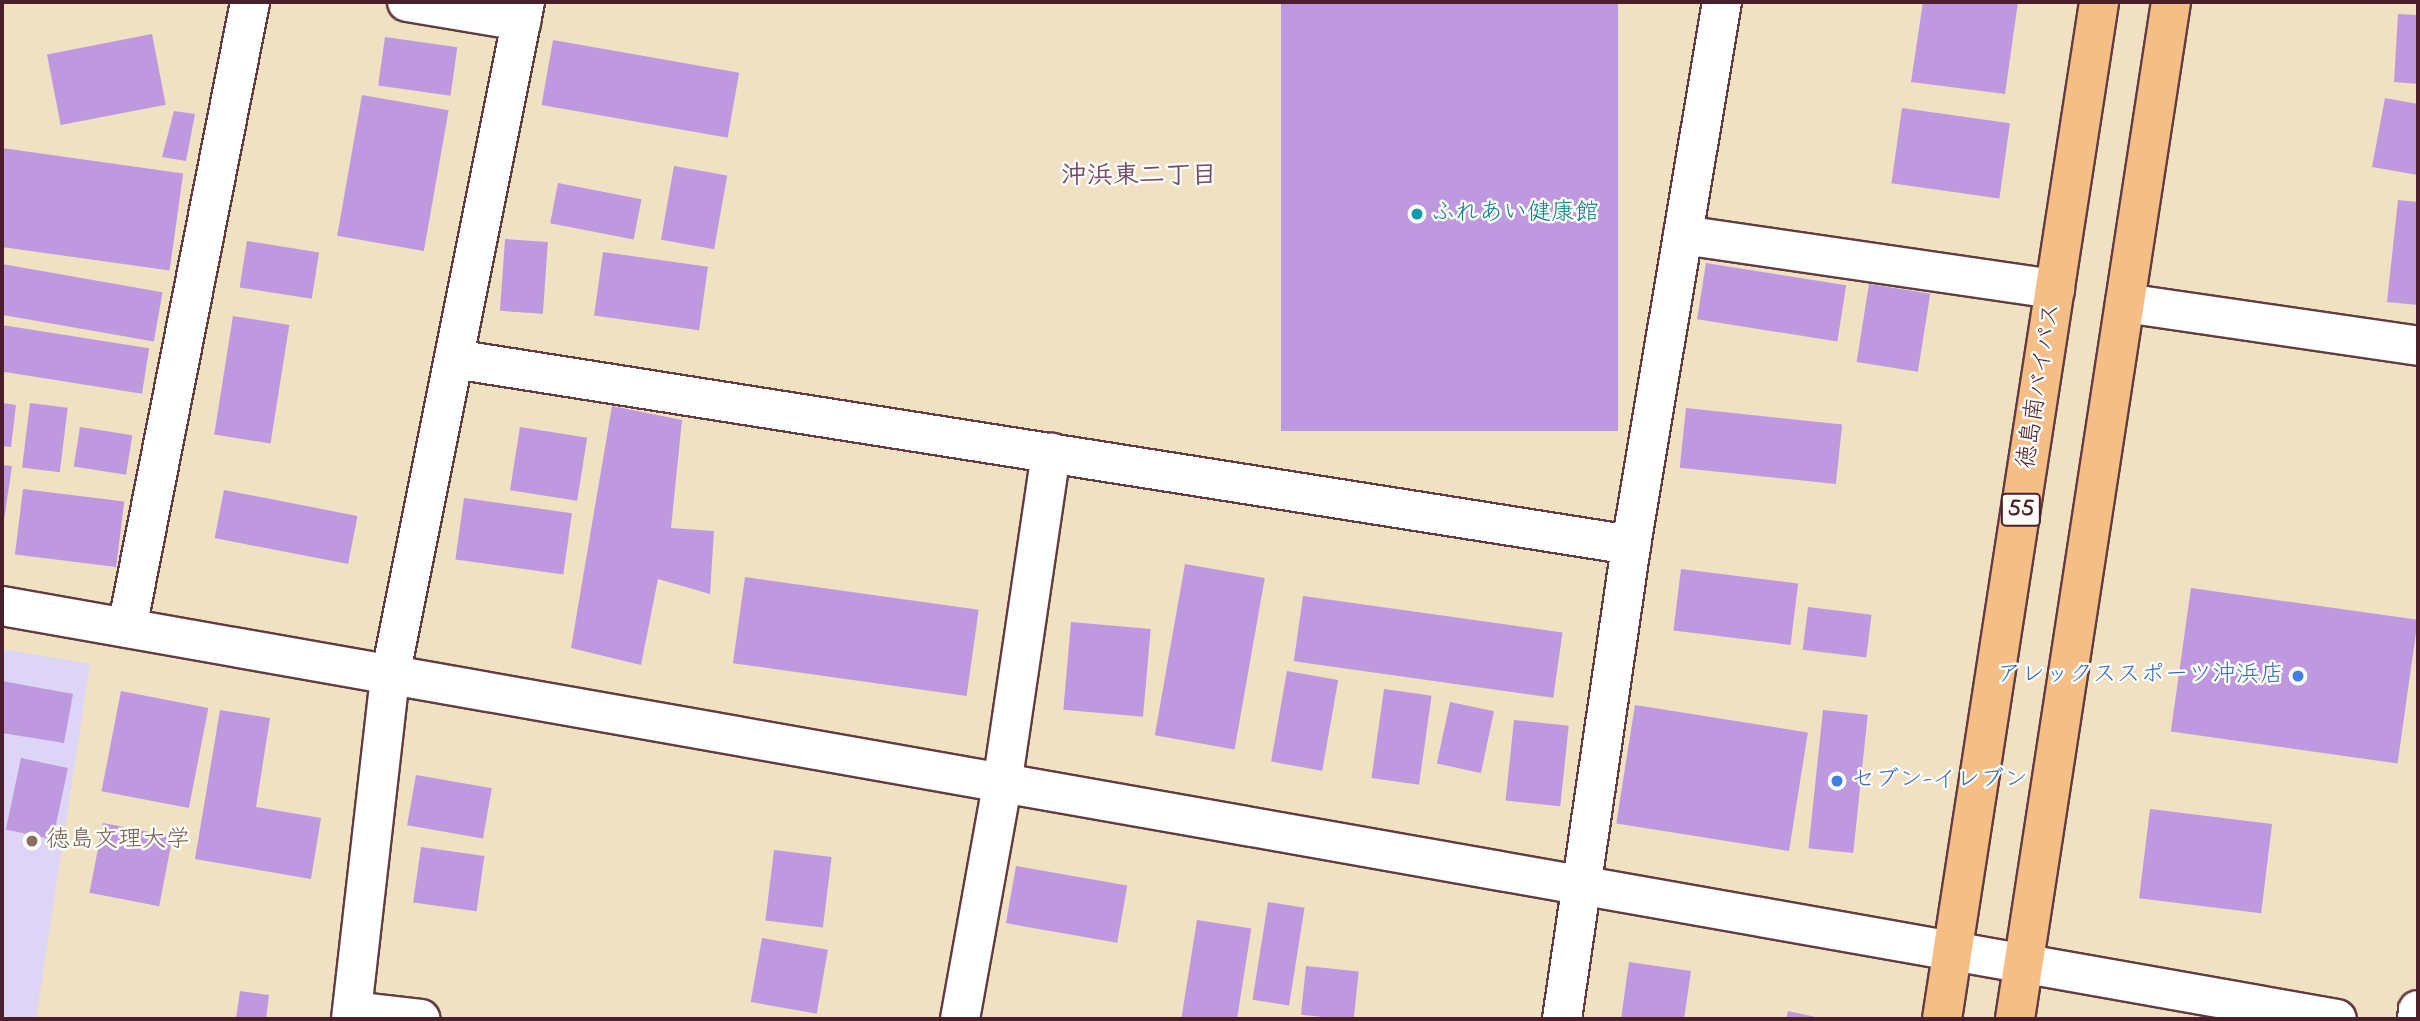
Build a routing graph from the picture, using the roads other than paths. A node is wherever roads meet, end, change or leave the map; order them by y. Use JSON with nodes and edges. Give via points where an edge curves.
{"nodes":[{"id":1,"x":250,"y":2,"type":"edge"},
{"id":2,"x":407,"y":2,"type":"edge"},
{"id":3,"x":1722,"y":2,"type":"edge"},
{"id":4,"x":2099,"y":2,"type":"edge"},
{"id":5,"x":2171,"y":2,"type":"edge"},
{"id":6,"x":523,"y":11,"type":"edge"},
{"id":7,"x":1683,"y":235,"type":"junction"},
{"id":8,"x":2055,"y":289,"type":"junction"},
{"id":9,"x":2125,"y":303,"type":"junction"},
{"id":10,"x":2418,"y":346,"type":"edge"},
{"id":11,"x":454,"y":359,"type":"junction"},
{"id":12,"x":1051,"y":453,"type":"junction"},
{"id":13,"x":1631,"y":544,"type":"junction"},
{"id":14,"x":2,"y":606,"type":"edge"},
{"id":15,"x":127,"y":628,"type":"junction"},
{"id":16,"x":390,"y":677,"type":"junction"},
{"id":17,"x":1002,"y":785,"type":"junction"},
{"id":18,"x":1584,"y":888,"type":"junction"},
{"id":19,"x":1952,"y":952,"type":"junction"},
{"id":20,"x":2023,"y":964,"type":"junction"},
{"id":21,"x":2418,"y":1010,"type":"edge"},
{"id":22,"x":352,"y":1015,"type":"edge"},
{"id":23,"x":421,"y":1019,"type":"edge"},
{"id":24,"x":960,"y":1019,"type":"edge"},
{"id":25,"x":1562,"y":1019,"type":"edge"},
{"id":26,"x":1942,"y":1019,"type":"edge"},
{"id":27,"x":2015,"y":1019,"type":"edge"},
{"id":28,"x":2337,"y":1019,"type":"edge"},
{"id":29,"x":2417,"y":1019,"type":"edge"}],
"edges":[{"from":1,"to":15,"type":"street"},
{"from":2,"to":6,"type":"street"},
{"from":3,"to":7,"type":"street"},
{"from":4,"to":8,"type":"highway","name":"徳島南バイパス","number":"55"},
{"from":5,"to":9,"type":"highway"},
{"from":6,"to":11,"type":"street"},
{"from":7,"to":8,"type":"street"},
{"from":7,"to":13,"type":"street"},
{"from":8,"to":19,"type":"highway","name":"徳島南バイパス","number":"55"},
{"from":9,"to":10,"type":"street"},
{"from":9,"to":20,"type":"highway"},
{"from":11,"to":12,"type":"street"},
{"from":11,"to":16,"type":"street"},
{"from":12,"to":13,"type":"street"},
{"from":12,"to":17,"type":"street"},
{"from":13,"to":18,"type":"street"},
{"from":14,"to":15,"type":"street"},
{"from":15,"to":16,"type":"street"},
{"from":16,"to":17,"type":"street"},
{"from":16,"to":22,"type":"street"},
{"from":17,"to":18,"type":"street"},
{"from":17,"to":24,"type":"street"},
{"from":18,"to":19,"type":"street"},
{"from":18,"to":25,"type":"street"},
{"from":19,"to":20,"type":"street"},
{"from":19,"to":26,"type":"highway","name":"徳島南バイパス","number":"55"},
{"from":20,"to":27,"type":"highway"},
{"from":20,"to":28,"type":"street"},
{"from":21,"to":29,"type":"street"},
{"from":22,"to":23,"type":"street"}]}
